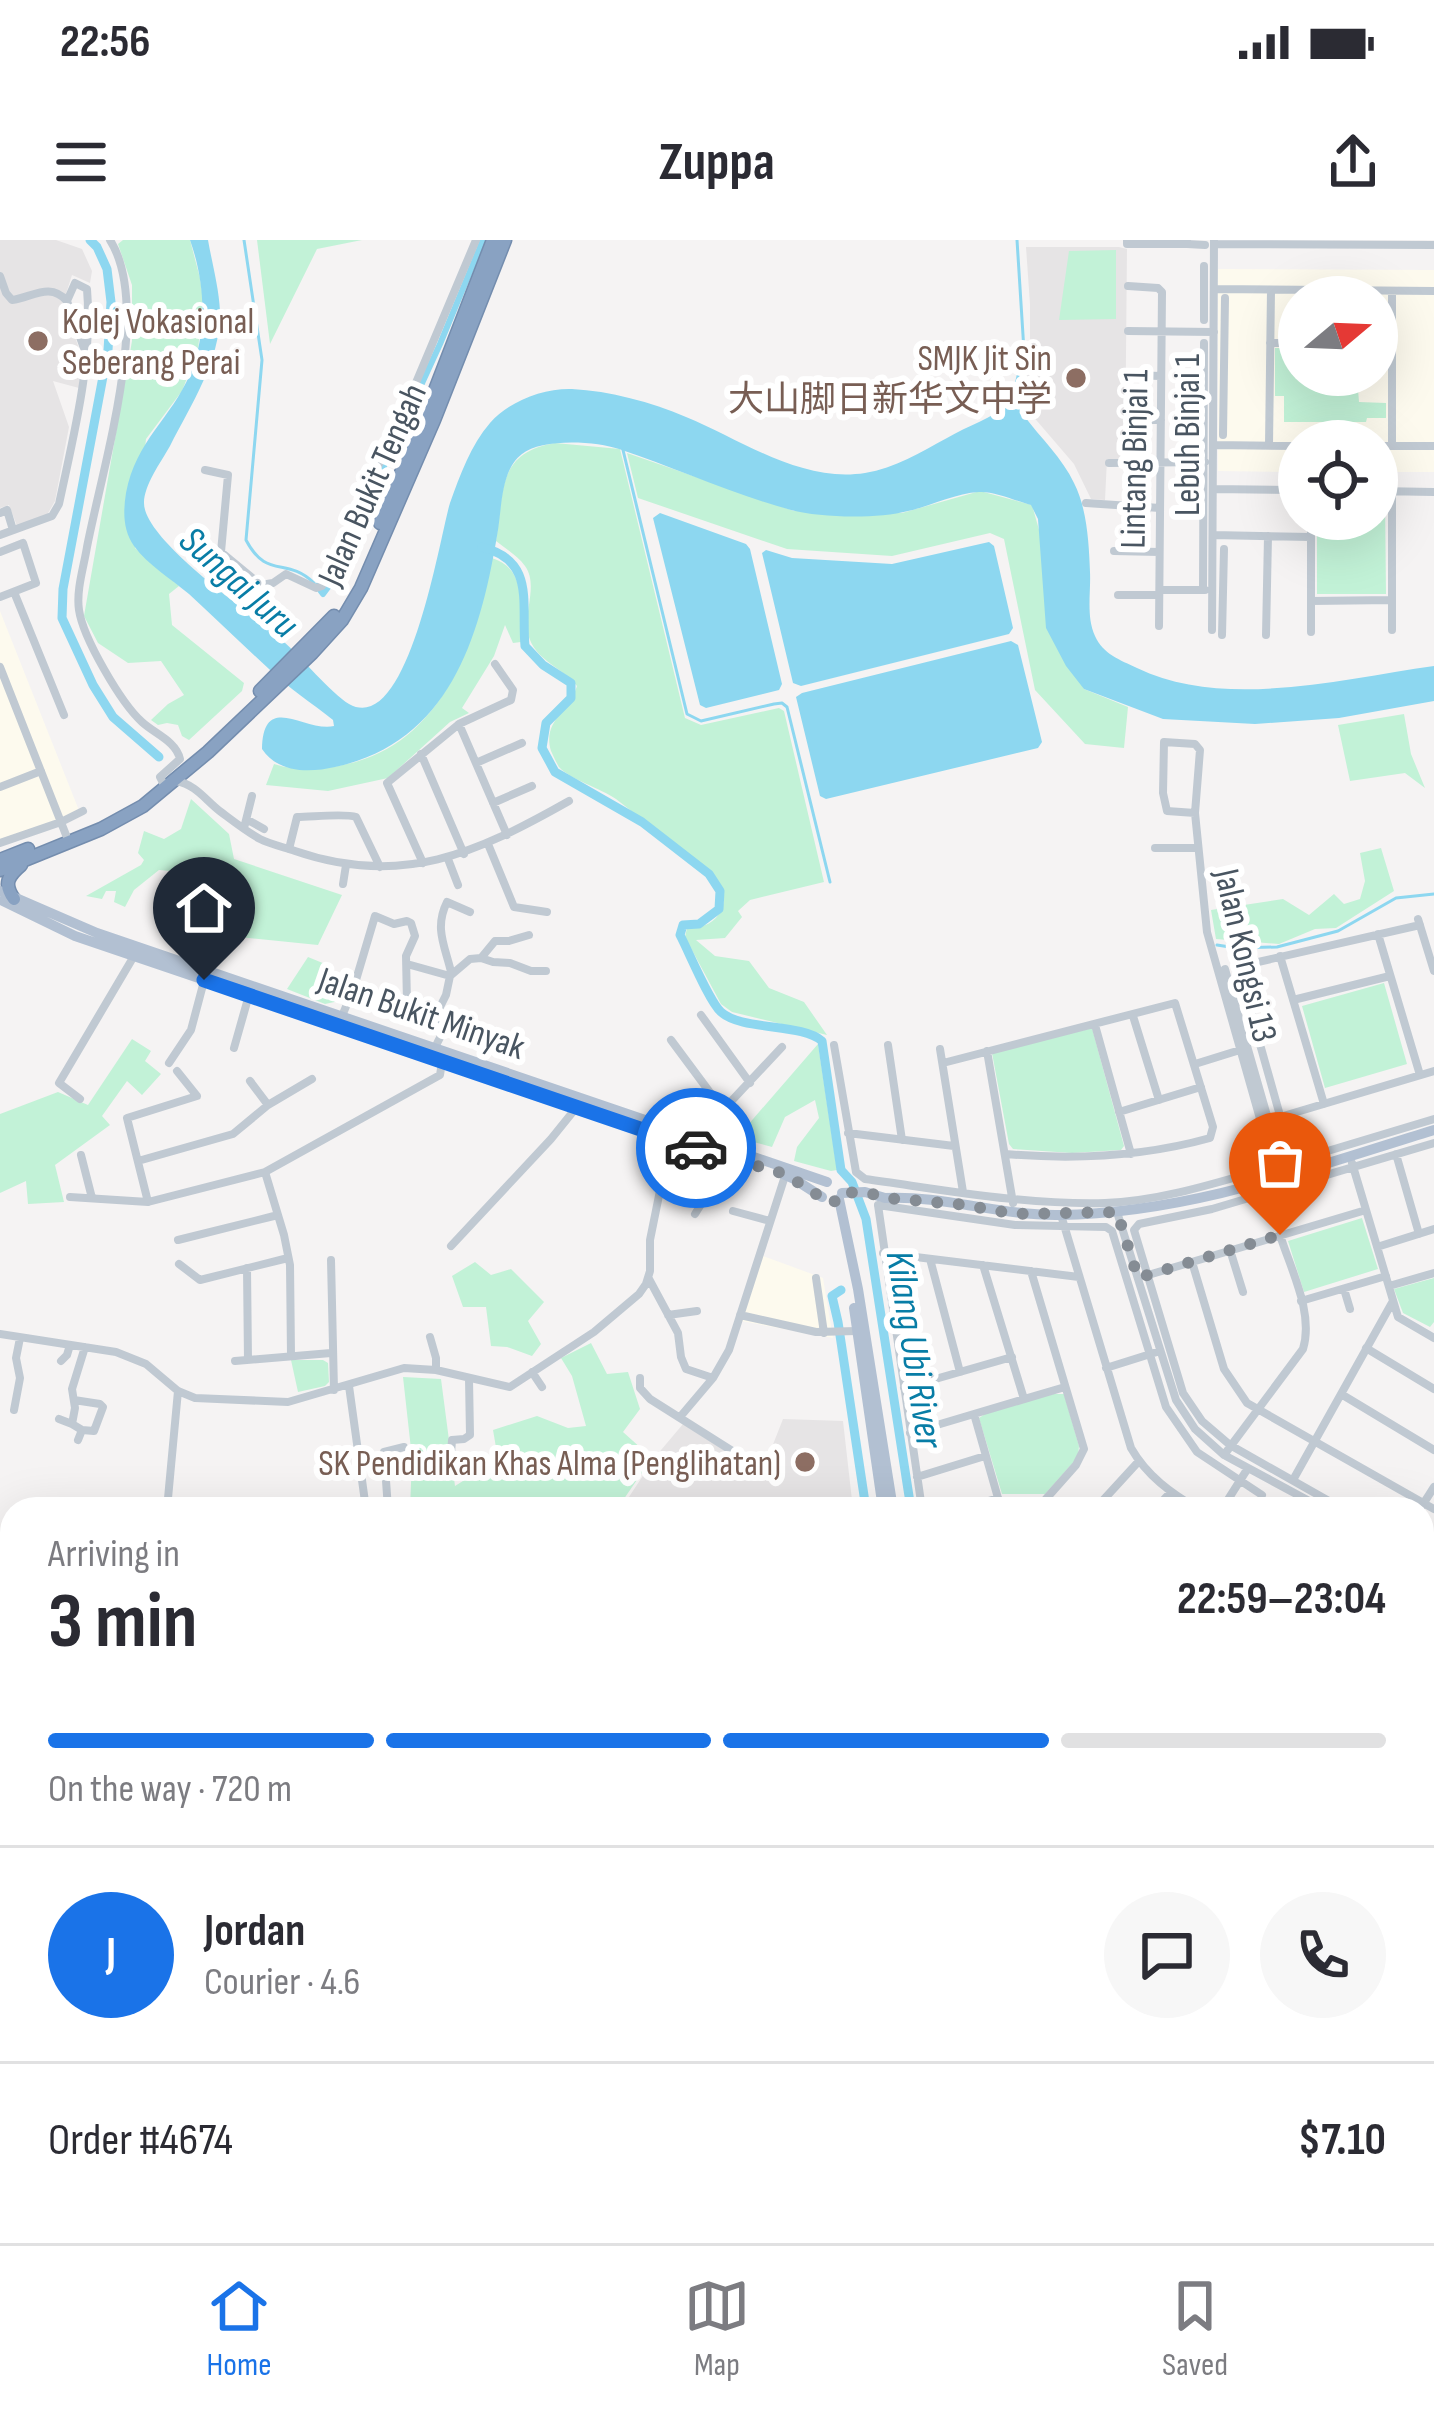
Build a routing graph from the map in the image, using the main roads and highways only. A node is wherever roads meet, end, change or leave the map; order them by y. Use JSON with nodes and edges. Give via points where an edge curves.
{"nodes":[{"id":1,"x":493,"y":240,"type":"edge"},
{"id":2,"x":505,"y":240,"type":"edge"},
{"id":3,"x":309,"y":650,"type":"junction"},
{"id":4,"x":274,"y":683,"type":"junction"},
{"id":5,"x":169,"y":782,"type":"junction"},
{"id":6,"x":31,"y":856,"type":"junction"},
{"id":7,"x":0,"y":860,"type":"edge"},
{"id":8,"x":0,"y":870,"type":"edge"},
{"id":9,"x":6,"y":900,"type":"edge"},
{"id":10,"x":244,"y":988,"type":"junction"},
{"id":11,"x":1434,"y":1131,"type":"edge"},
{"id":12,"x":837,"y":1194,"type":"junction"},
{"id":13,"x":880,"y":1497,"type":"edge"},
{"id":14,"x":891,"y":1497,"type":"edge"}],
"edges":[{"from":1,"to":3,"type":"highway","name":"Jalan Bukit Tengah","via":[[416,412],[345,601]]},
{"from":2,"to":3,"type":"highway","name":"Jalan Bukit Tengah","via":[[361,588],[342,620]]},
{"from":3,"to":4,"type":"highway","name":"Jalan Bukit Tengah"},
{"from":4,"to":5,"type":"highway","name":"Jalan Bukit Tengah"},
{"from":4,"to":5,"type":"highway","name":"Jalan Bukit Tengah"},
{"from":5,"to":6,"type":"highway","name":"Jalan Bukit Tengah","via":[[109,826]]},
{"from":5,"to":7,"type":"highway","name":"Jalan Bukit Tengah","via":[[125,810]]},
{"from":6,"to":8,"type":"highway","name":"Jalan Bukit Tengah"},
{"from":6,"to":9,"type":"highway","via":[[10,874]]},
{"from":9,"to":10,"type":"main road","name":"Jalan Bukit Minyak"},
{"from":9,"to":10,"type":"main road","name":"Jalan Bukit Minyak","via":[[75,936]]},
{"from":10,"to":12,"type":"main road","name":"Jalan Bukit Minyak"},
{"from":10,"to":12,"type":"main road","name":"Jalan Bukit Minyak","via":[[829,1182],[821,1188]]},
{"from":11,"to":12,"type":"main road","via":[[1369,1144],[1352,1161],[1176,1210],[1062,1221],[965,1199]]},
{"from":12,"to":13,"type":"main road","via":[[840,1333]]},
{"from":12,"to":14,"type":"main road"}]}
